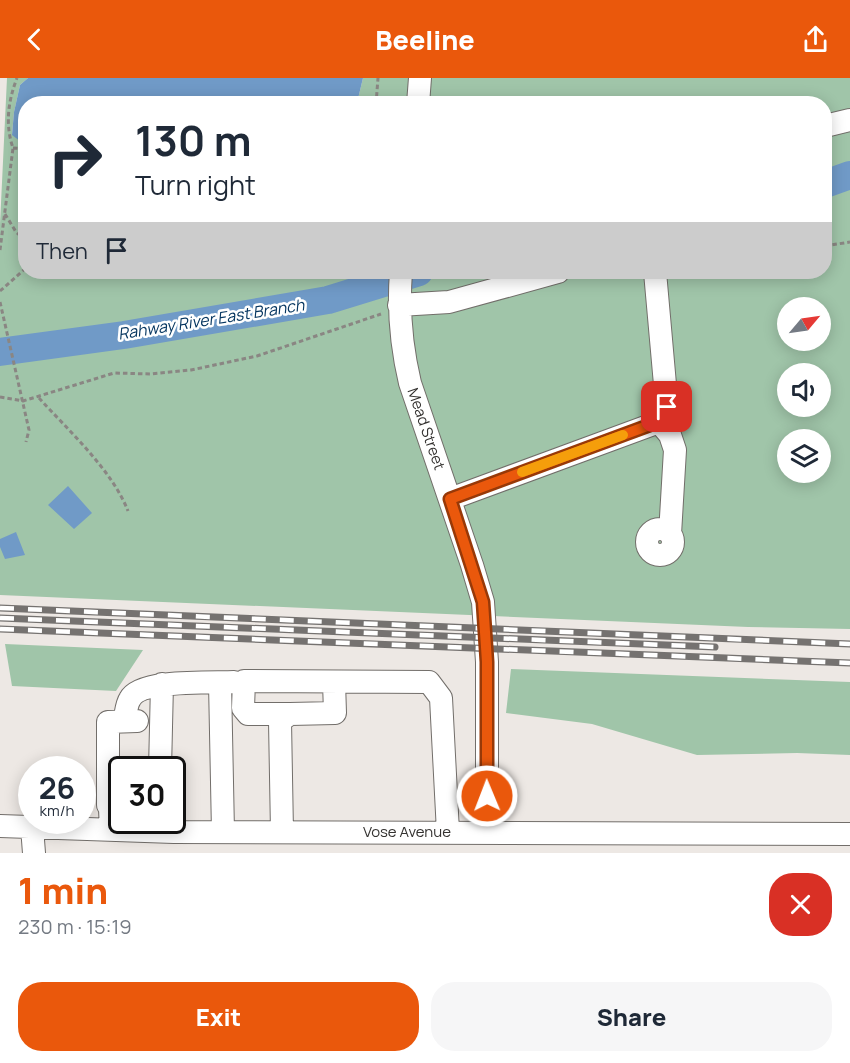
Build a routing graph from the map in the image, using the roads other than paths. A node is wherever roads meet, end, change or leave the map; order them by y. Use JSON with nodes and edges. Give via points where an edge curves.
{"nodes":[{"id":1,"x":420,"y":78,"type":"edge"},
{"id":2,"x":419,"y":96,"type":"edge"},
{"id":3,"x":850,"y":120,"type":"edge"},
{"id":4,"x":832,"y":124,"type":"edge"},
{"id":5,"x":533,"y":279,"type":"edge"},
{"id":6,"x":665,"y":279,"type":"edge"},
{"id":7,"x":397,"y":295,"type":"edge"},
{"id":8,"x":658,"y":422,"type":"junction"},
{"id":9,"x":450,"y":499,"type":"junction"},
{"id":10,"x":670,"y":534,"type":"dead end"},
{"id":11,"x":244,"y":681,"type":"junction"},
{"id":12,"x":220,"y":682,"type":"junction"},
{"id":13,"x":334,"y":682,"type":"junction"},
{"id":14,"x":162,"y":684,"type":"junction"},
{"id":15,"x":290,"y":714,"type":"junction"},
{"id":16,"x":108,"y":756,"type":"edge"},
{"id":17,"x":160,"y":756,"type":"edge"},
{"id":18,"x":0,"y":826,"type":"edge"},
{"id":19,"x":18,"y":827,"type":"edge"},
{"id":20,"x":186,"y":829,"type":"edge"},
{"id":21,"x":224,"y":832,"type":"junction"},
{"id":22,"x":282,"y":832,"type":"junction"},
{"id":23,"x":448,"y":832,"type":"junction"},
{"id":24,"x":488,"y":832,"type":"junction"},
{"id":25,"x":33,"y":834,"type":"edge"},
{"id":26,"x":850,"y":834,"type":"edge"},
{"id":27,"x":254,"y":843,"type":"edge"},
{"id":28,"x":735,"y":843,"type":"edge"},
{"id":29,"x":34,"y":853,"type":"edge"}],
"edges":[{"from":1,"to":2,"type":"street"},
{"from":3,"to":4,"type":"street"},
{"from":5,"to":7,"type":"street","via":[[449,302]]},
{"from":6,"to":8,"type":"street","via":[[667,407]]},
{"from":7,"to":9,"type":"street","name":"Mead Street","via":[[410,382]]},
{"from":8,"to":9,"type":"street"},
{"from":8,"to":10,"type":"street","via":[[670,435],[675,450]]},
{"from":9,"to":24,"type":"street","name":"Mead Street","via":[[483,602]]},
{"from":11,"to":12,"type":"street"},
{"from":11,"to":13,"type":"street"},
{"from":11,"to":15,"type":"street","via":[[243,708],[248,714]]},
{"from":12,"to":14,"type":"street"},
{"from":12,"to":21,"type":"street"},
{"from":13,"to":15,"type":"street","via":[[335,713]]},
{"from":13,"to":23,"type":"street","via":[[429,682],[441,698]]},
{"from":14,"to":16,"type":"street","via":[[137,691],[130,699],[131,721],[108,722]]},
{"from":14,"to":17,"type":"street"},
{"from":15,"to":22,"type":"street","via":[[280,721]]},
{"from":18,"to":19,"type":"street","name":"Vose Avenue"},
{"from":20,"to":21,"type":"street","name":"Vose Avenue"},
{"from":21,"to":27,"type":"street","name":"Vose Avenue"},
{"from":22,"to":23,"type":"street","name":"Vose Avenue"},
{"from":22,"to":27,"type":"street","name":"Vose Avenue"},
{"from":23,"to":24,"type":"street","name":"Vose Avenue"},
{"from":24,"to":28,"type":"street","name":"Vose Avenue"},
{"from":25,"to":29,"type":"street"},
{"from":26,"to":28,"type":"street","name":"Vose Avenue"}]}
